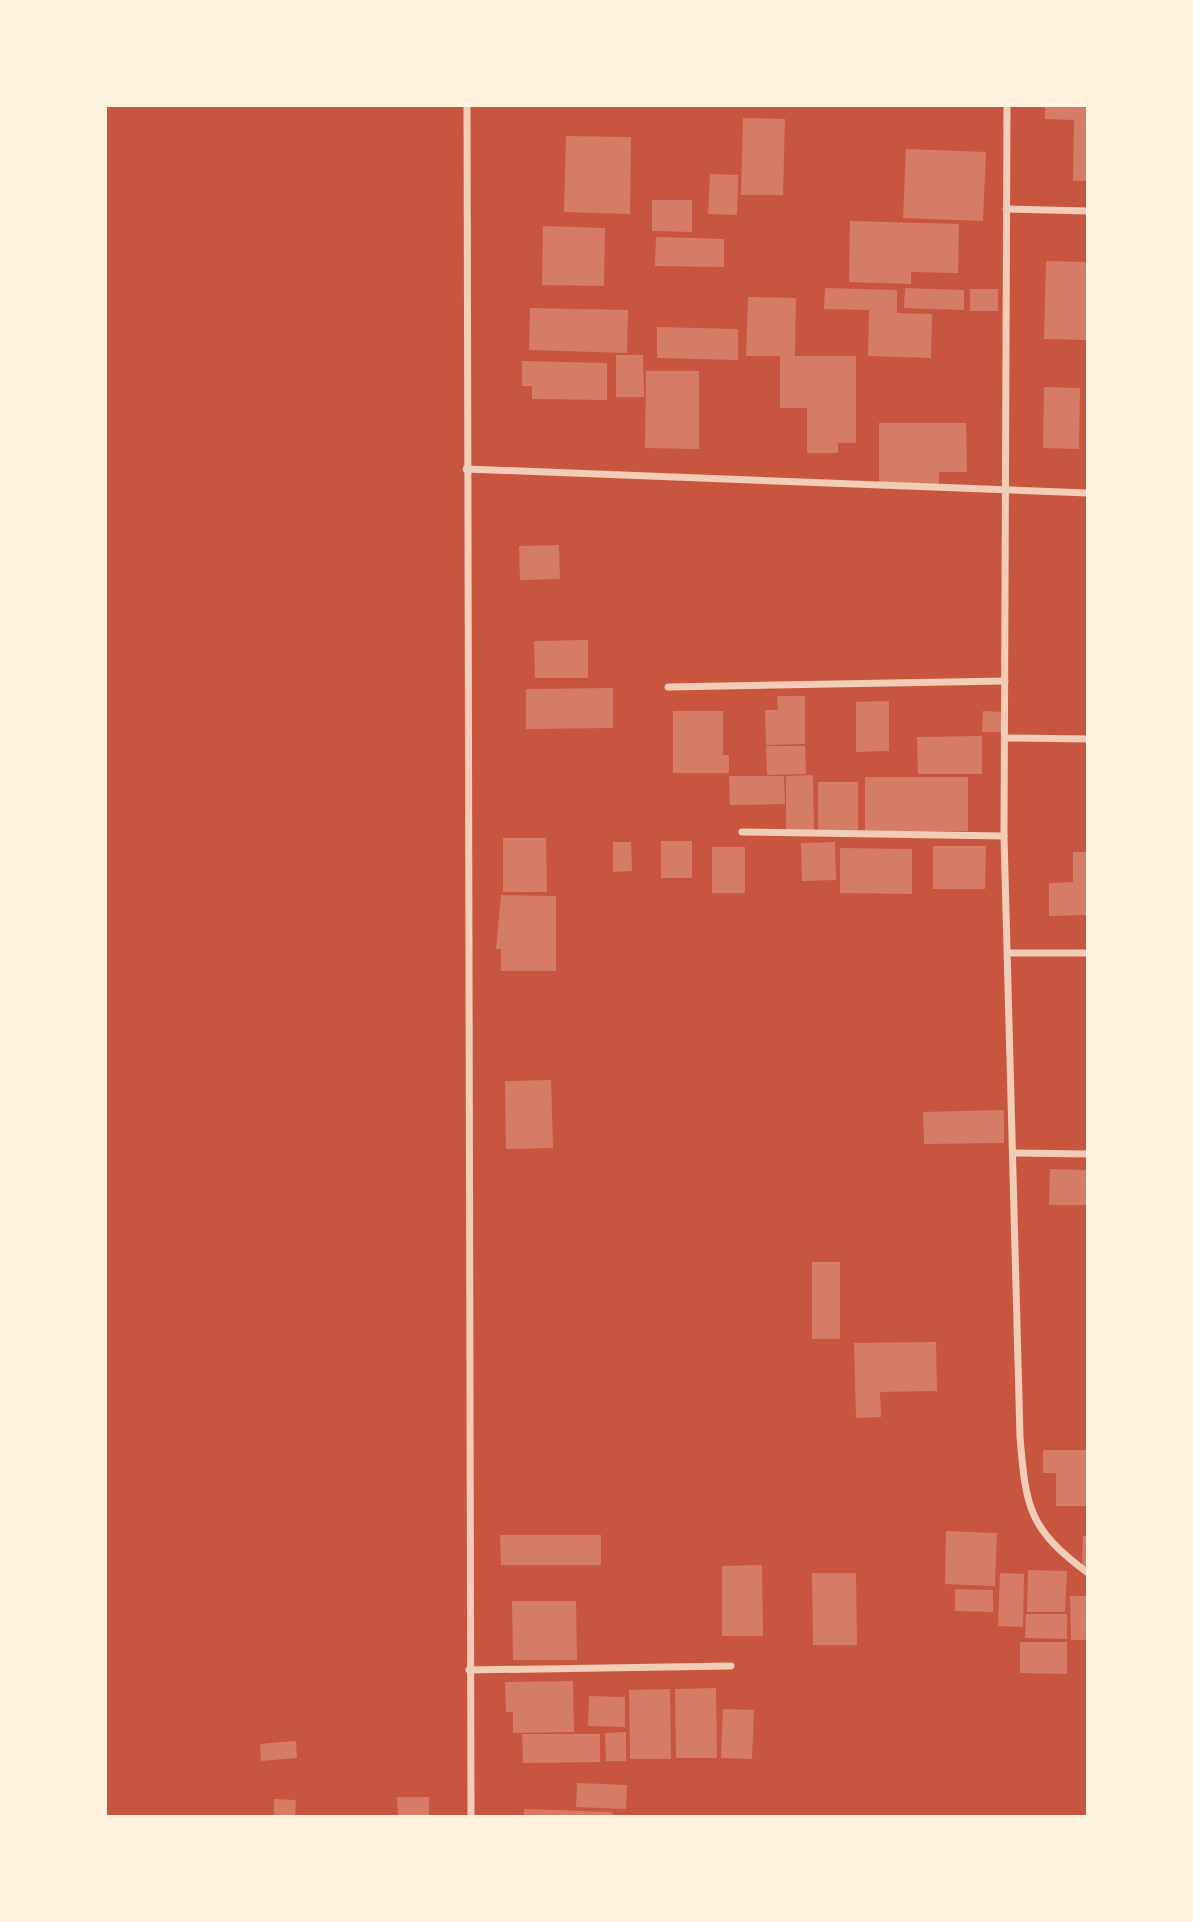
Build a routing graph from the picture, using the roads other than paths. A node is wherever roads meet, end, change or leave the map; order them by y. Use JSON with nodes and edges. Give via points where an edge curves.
{"nodes":[{"id":1,"x":467,"y":105,"type":"edge"},
{"id":2,"x":1007,"y":105,"type":"edge"},
{"id":3,"x":1006,"y":209,"type":"junction"},
{"id":4,"x":1088,"y":211,"type":"edge"},
{"id":5,"x":466,"y":469,"type":"junction"},
{"id":6,"x":1006,"y":491,"type":"junction"},
{"id":7,"x":1088,"y":493,"type":"edge"},
{"id":8,"x":1005,"y":681,"type":"junction"},
{"id":9,"x":668,"y":687,"type":"dead end"},
{"id":10,"x":1006,"y":738,"type":"junction"},
{"id":11,"x":1088,"y":739,"type":"edge"},
{"id":12,"x":742,"y":832,"type":"dead end"},
{"id":13,"x":1004,"y":836,"type":"junction"},
{"id":14,"x":1010,"y":953,"type":"junction"},
{"id":15,"x":1088,"y":953,"type":"edge"},
{"id":16,"x":1014,"y":1153,"type":"junction"},
{"id":17,"x":1088,"y":1154,"type":"edge"},
{"id":18,"x":1088,"y":1573,"type":"edge"},
{"id":19,"x":731,"y":1666,"type":"dead end"},
{"id":20,"x":470,"y":1670,"type":"junction"},
{"id":21,"x":471,"y":1817,"type":"edge"}],
"edges":[{"from":1,"to":5,"type":"street"},
{"from":2,"to":3,"type":"street"},
{"from":3,"to":4,"type":"street"},
{"from":3,"to":6,"type":"street"},
{"from":5,"to":6,"type":"street"},
{"from":5,"to":20,"type":"street"},
{"from":6,"to":7,"type":"street"},
{"from":6,"to":8,"type":"street"},
{"from":8,"to":9,"type":"street"},
{"from":8,"to":10,"type":"street"},
{"from":10,"to":11,"type":"street"},
{"from":10,"to":13,"type":"street"},
{"from":12,"to":13,"type":"street"},
{"from":13,"to":14,"type":"street"},
{"from":14,"to":15,"type":"street"},
{"from":14,"to":16,"type":"street"},
{"from":16,"to":17,"type":"street"},
{"from":16,"to":18,"type":"street","via":[[1024,1483],[1033,1516],[1050,1543]]},
{"from":19,"to":20,"type":"street"},
{"from":20,"to":21,"type":"street"}]}
